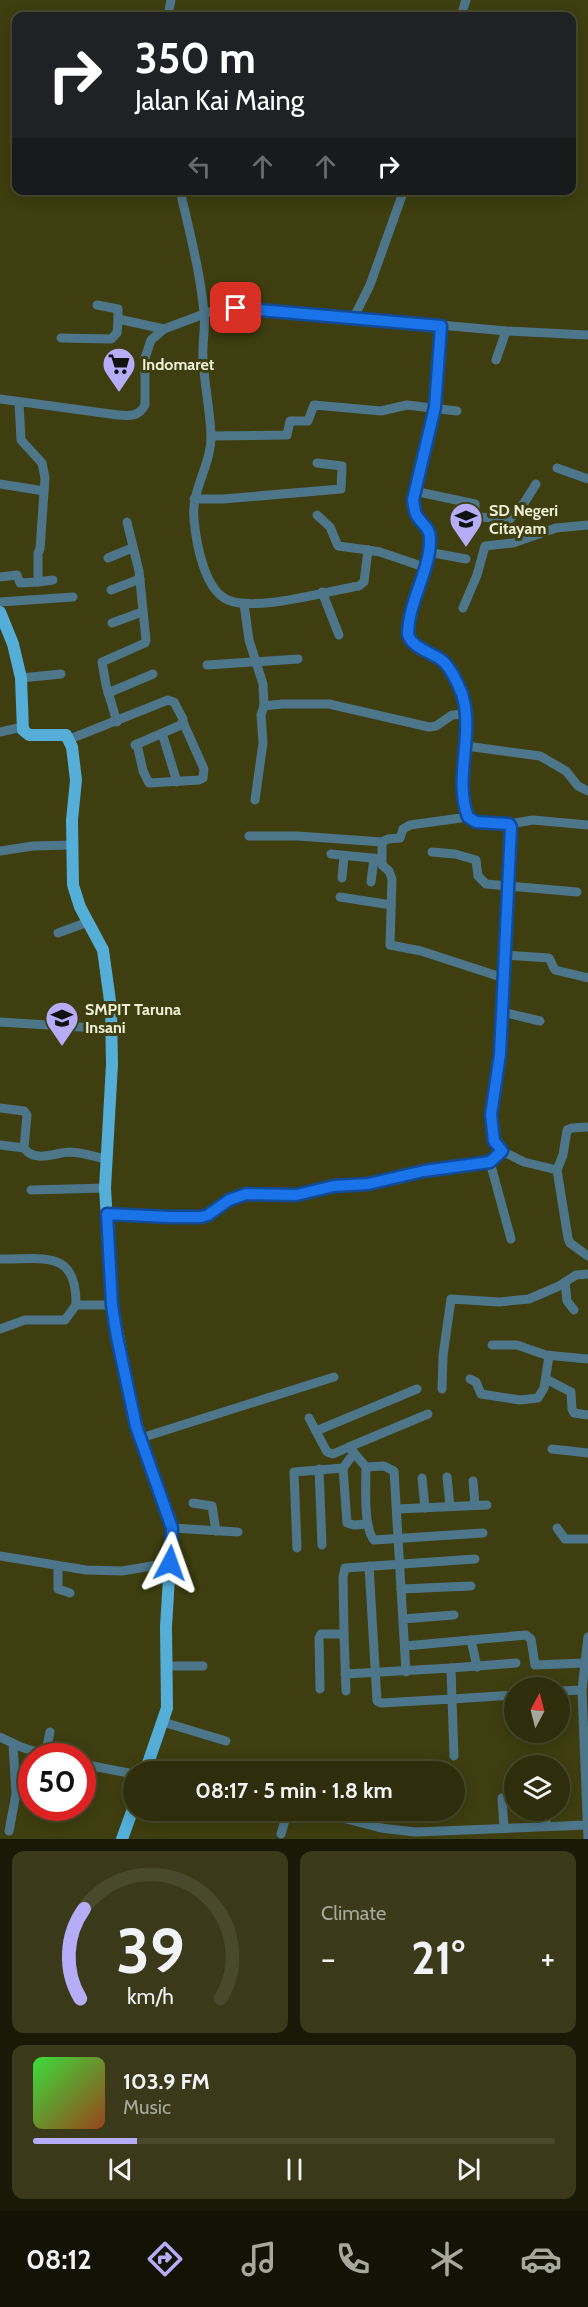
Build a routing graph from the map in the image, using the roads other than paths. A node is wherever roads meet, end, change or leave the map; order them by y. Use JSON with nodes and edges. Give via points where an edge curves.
{"nodes":[{"id":1,"x":181,"y":195,"type":"edge"},
{"id":2,"x":402,"y":195,"type":"edge"},
{"id":3,"x":97,"y":305,"type":"dead end"},
{"id":4,"x":204,"y":313,"type":"junction"},
{"id":5,"x":118,"y":319,"type":"junction"},
{"id":6,"x":353,"y":319,"type":"junction"},
{"id":7,"x":441,"y":326,"type":"junction"},
{"id":8,"x":164,"y":329,"type":"junction"},
{"id":9,"x":506,"y":331,"type":"junction"},
{"id":10,"x":588,"y":335,"type":"edge"},
{"id":11,"x":61,"y":338,"type":"dead end"},
{"id":12,"x":496,"y":360,"type":"dead end"},
{"id":13,"x":0,"y":399,"type":"edge"},
{"id":14,"x":19,"y":402,"type":"junction"},
{"id":15,"x":435,"y":407,"type":"junction"},
{"id":16,"x":457,"y":411,"type":"dead end"},
{"id":17,"x":211,"y":436,"type":"junction"},
{"id":18,"x":317,"y":463,"type":"dead end"},
{"id":19,"x":557,"y":468,"type":"dead end"},
{"id":20,"x":588,"y":479,"type":"edge"},
{"id":21,"x":0,"y":484,"type":"edge"},
{"id":22,"x":536,"y":484,"type":"dead end"},
{"id":23,"x":44,"y":491,"type":"junction"},
{"id":24,"x":414,"y":491,"type":"junction"},
{"id":25,"x":194,"y":499,"type":"junction"},
{"id":26,"x":317,"y":515,"type":"dead end"},
{"id":27,"x":127,"y":522,"type":"dead end"},
{"id":28,"x":588,"y":525,"type":"edge"},
{"id":29,"x":132,"y":548,"type":"junction"},
{"id":30,"x":368,"y":550,"type":"junction"},
{"id":31,"x":428,"y":552,"type":"junction"},
{"id":32,"x":108,"y":558,"type":"dead end"},
{"id":33,"x":466,"y":559,"type":"dead end"},
{"id":34,"x":424,"y":567,"type":"junction"},
{"id":35,"x":0,"y":577,"type":"edge"},
{"id":36,"x":140,"y":579,"type":"junction"},
{"id":37,"x":52,"y":580,"type":"dead end"},
{"id":38,"x":38,"y":582,"type":"junction"},
{"id":39,"x":111,"y":590,"type":"dead end"},
{"id":40,"x":322,"y":592,"type":"junction"},
{"id":41,"x":73,"y":597,"type":"dead end"},
{"id":42,"x":0,"y":602,"type":"edge"},
{"id":43,"x":244,"y":604,"type":"junction"},
{"id":44,"x":463,"y":608,"type":"dead end"},
{"id":45,"x":0,"y":612,"type":"edge"},
{"id":46,"x":142,"y":612,"type":"junction"},
{"id":47,"x":112,"y":623,"type":"dead end"},
{"id":48,"x":339,"y":634,"type":"dead end"},
{"id":49,"x":298,"y":659,"type":"dead end"},
{"id":50,"x":256,"y":661,"type":"junction"},
{"id":51,"x":207,"y":664,"type":"dead end"},
{"id":52,"x":61,"y":674,"type":"dead end"},
{"id":53,"x":153,"y":674,"type":"dead end"},
{"id":54,"x":21,"y":678,"type":"junction"},
{"id":55,"x":108,"y":693,"type":"junction"},
{"id":56,"x":264,"y":706,"type":"junction"},
{"id":57,"x":467,"y":714,"type":"junction"},
{"id":58,"x":117,"y":722,"type":"junction"},
{"id":59,"x":183,"y":722,"type":"junction"},
{"id":60,"x":22,"y":727,"type":"junction"},
{"id":61,"x":0,"y":732,"type":"edge"},
{"id":62,"x":162,"y":732,"type":"junction"},
{"id":63,"x":70,"y":740,"type":"junction"},
{"id":64,"x":466,"y":746,"type":"junction"},
{"id":65,"x":177,"y":782,"type":"junction"},
{"id":66,"x":588,"y":791,"type":"edge"},
{"id":67,"x":255,"y":800,"type":"dead end"},
{"id":68,"x":468,"y":817,"type":"junction"},
{"id":69,"x":509,"y":824,"type":"junction"},
{"id":70,"x":588,"y":825,"type":"edge"},
{"id":71,"x":249,"y":836,"type":"dead end"},
{"id":72,"x":382,"y":842,"type":"junction"},
{"id":73,"x":72,"y":845,"type":"junction"},
{"id":74,"x":0,"y":851,"type":"edge"},
{"id":75,"x":432,"y":852,"type":"dead end"},
{"id":76,"x":331,"y":854,"type":"dead end"},
{"id":77,"x":344,"y":856,"type":"junction"},
{"id":78,"x":378,"y":859,"type":"junction"},
{"id":79,"x":342,"y":878,"type":"dead end"},
{"id":80,"x":371,"y":882,"type":"dead end"},
{"id":81,"x":507,"y":884,"type":"junction"},
{"id":82,"x":577,"y":892,"type":"dead end"},
{"id":83,"x":340,"y":897,"type":"dead end"},
{"id":84,"x":391,"y":904,"type":"junction"},
{"id":85,"x":88,"y":922,"type":"junction"},
{"id":86,"x":58,"y":933,"type":"dead end"},
{"id":87,"x":505,"y":955,"type":"junction"},
{"id":88,"x":504,"y":978,"type":"junction"},
{"id":89,"x":588,"y":978,"type":"edge"},
{"id":90,"x":502,"y":1012,"type":"junction"},
{"id":91,"x":540,"y":1021,"type":"dead end"},
{"id":92,"x":0,"y":1022,"type":"edge"},
{"id":93,"x":112,"y":1029,"type":"junction"},
{"id":94,"x":0,"y":1108,"type":"edge"},
{"id":95,"x":588,"y":1127,"type":"edge"},
{"id":96,"x":0,"y":1145,"type":"edge"},
{"id":97,"x":24,"y":1148,"type":"junction"},
{"id":98,"x":502,"y":1151,"type":"junction"},
{"id":99,"x":107,"y":1159,"type":"junction"},
{"id":100,"x":490,"y":1162,"type":"junction"},
{"id":101,"x":558,"y":1170,"type":"junction"},
{"id":102,"x":105,"y":1188,"type":"junction"},
{"id":103,"x":31,"y":1190,"type":"dead end"},
{"id":104,"x":107,"y":1214,"type":"junction"},
{"id":105,"x":511,"y":1239,"type":"dead end"},
{"id":106,"x":588,"y":1256,"type":"edge"},
{"id":107,"x":0,"y":1259,"type":"edge"},
{"id":108,"x":588,"y":1274,"type":"edge"},
{"id":109,"x":565,"y":1282,"type":"junction"},
{"id":110,"x":76,"y":1305,"type":"junction"},
{"id":111,"x":112,"y":1305,"type":"junction"},
{"id":112,"x":573,"y":1310,"type":"dead end"},
{"id":113,"x":0,"y":1329,"type":"edge"},
{"id":114,"x":492,"y":1345,"type":"dead end"},
{"id":115,"x":549,"y":1356,"type":"junction"},
{"id":116,"x":588,"y":1359,"type":"edge"},
{"id":117,"x":334,"y":1377,"type":"dead end"},
{"id":118,"x":470,"y":1379,"type":"dead end"},
{"id":119,"x":546,"y":1379,"type":"junction"},
{"id":120,"x":417,"y":1389,"type":"dead end"},
{"id":121,"x":442,"y":1389,"type":"dead end"},
{"id":122,"x":428,"y":1414,"type":"dead end"},
{"id":123,"x":588,"y":1415,"type":"edge"},
{"id":124,"x":309,"y":1418,"type":"dead end"},
{"id":125,"x":316,"y":1431,"type":"junction"},
{"id":126,"x":141,"y":1438,"type":"junction"},
{"id":127,"x":552,"y":1449,"type":"dead end"},
{"id":128,"x":588,"y":1453,"type":"edge"},
{"id":129,"x":357,"y":1457,"type":"junction"},
{"id":130,"x":343,"y":1468,"type":"junction"},
{"id":131,"x":319,"y":1469,"type":"junction"},
{"id":132,"x":447,"y":1477,"type":"dead end"},
{"id":133,"x":422,"y":1478,"type":"dead end"},
{"id":134,"x":473,"y":1482,"type":"dead end"},
{"id":135,"x":193,"y":1503,"type":"dead end"},
{"id":136,"x":475,"y":1505,"type":"junction"},
{"id":137,"x":486,"y":1505,"type":"dead end"},
{"id":138,"x":450,"y":1506,"type":"junction"},
{"id":139,"x":425,"y":1508,"type":"junction"},
{"id":140,"x":397,"y":1509,"type":"junction"},
{"id":141,"x":367,"y":1524,"type":"junction"},
{"id":142,"x":172,"y":1528,"type":"junction"},
{"id":143,"x":557,"y":1528,"type":"dead end"},
{"id":144,"x":216,"y":1531,"type":"junction"},
{"id":145,"x":238,"y":1532,"type":"dead end"},
{"id":146,"x":483,"y":1533,"type":"dead end"},
{"id":147,"x":398,"y":1539,"type":"junction"},
{"id":148,"x":588,"y":1539,"type":"edge"},
{"id":149,"x":322,"y":1545,"type":"dead end"},
{"id":150,"x":297,"y":1548,"type":"dead end"},
{"id":151,"x":0,"y":1556,"type":"edge"},
{"id":152,"x":475,"y":1559,"type":"dead end"},
{"id":153,"x":170,"y":1563,"type":"junction"},
{"id":154,"x":400,"y":1563,"type":"junction"},
{"id":155,"x":58,"y":1566,"type":"junction"},
{"id":156,"x":369,"y":1566,"type":"junction"},
{"id":157,"x":471,"y":1586,"type":"dead end"},
{"id":158,"x":401,"y":1589,"type":"junction"},
{"id":159,"x":70,"y":1593,"type":"dead end"},
{"id":160,"x":454,"y":1615,"type":"dead end"},
{"id":161,"x":403,"y":1619,"type":"junction"},
{"id":162,"x":344,"y":1634,"type":"junction"},
{"id":163,"x":588,"y":1637,"type":"edge"},
{"id":164,"x":471,"y":1640,"type":"junction"},
{"id":165,"x":405,"y":1646,"type":"junction"},
{"id":166,"x":516,"y":1663,"type":"dead end"},
{"id":167,"x":584,"y":1663,"type":"junction"},
{"id":168,"x":166,"y":1666,"type":"junction"},
{"id":169,"x":203,"y":1666,"type":"dead end"},
{"id":170,"x":477,"y":1667,"type":"junction"},
{"id":171,"x":451,"y":1668,"type":"junction"},
{"id":172,"x":406,"y":1672,"type":"junction"},
{"id":173,"x":345,"y":1674,"type":"junction"},
{"id":174,"x":375,"y":1674,"type":"junction"},
{"id":175,"x":320,"y":1689,"type":"dead end"},
{"id":176,"x":582,"y":1690,"type":"junction"},
{"id":177,"x":346,"y":1691,"type":"dead end"},
{"id":178,"x":570,"y":1691,"type":"edge"},
{"id":179,"x":504,"y":1696,"type":"edge"},
{"id":180,"x":452,"y":1699,"type":"junction"},
{"id":181,"x":163,"y":1722,"type":"junction"},
{"id":182,"x":50,"y":1732,"type":"dead end"},
{"id":183,"x":0,"y":1737,"type":"edge"},
{"id":184,"x":226,"y":1741,"type":"dead end"},
{"id":185,"x":49,"y":1743,"type":"edge"},
{"id":186,"x":14,"y":1744,"type":"junction"},
{"id":187,"x":18,"y":1745,"type":"edge"},
{"id":188,"x":454,"y":1755,"type":"dead end"},
{"id":189,"x":149,"y":1761,"type":"edge"},
{"id":190,"x":96,"y":1767,"type":"edge"},
{"id":191,"x":123,"y":1772,"type":"edge"},
{"id":192,"x":587,"y":1784,"type":"edge"},
{"id":193,"x":502,"y":1798,"type":"dead end"},
{"id":194,"x":588,"y":1810,"type":"edge"},
{"id":195,"x":129,"y":1821,"type":"edge"},
{"id":196,"x":285,"y":1821,"type":"edge"},
{"id":197,"x":354,"y":1821,"type":"edge"},
{"id":198,"x":546,"y":1821,"type":"edge"},
{"id":199,"x":587,"y":1825,"type":"edge"},
{"id":200,"x":546,"y":1826,"type":"junction"},
{"id":201,"x":381,"y":1828,"type":"junction"},
{"id":202,"x":504,"y":1828,"type":"junction"},
{"id":203,"x":9,"y":1831,"type":"dead end"},
{"id":204,"x":281,"y":1833,"type":"dead end"},
{"id":205,"x":124,"y":1839,"type":"edge"},
{"id":206,"x":378,"y":1839,"type":"edge"},
{"id":207,"x":588,"y":1839,"type":"edge"}],
"edges":[{"from":1,"to":4,"type":"street"},
{"from":2,"to":6,"type":"street","via":[[370,285]]},
{"from":3,"to":5,"type":"street","via":[[118,309]]},
{"from":4,"to":6,"type":"street","via":[[236,308]]},
{"from":4,"to":8,"type":"street"},
{"from":4,"to":17,"type":"street","via":[[203,356]]},
{"from":5,"to":8,"type":"street"},
{"from":5,"to":11,"type":"street","via":[[117,333],[111,339]]},
{"from":6,"to":7,"type":"street"},
{"from":7,"to":9,"type":"street"},
{"from":7,"to":15,"type":"street"},
{"from":8,"to":14,"type":"street","via":[[148,346],[145,405],[134,416]]},
{"from":9,"to":10,"type":"street"},
{"from":9,"to":12,"type":"street"},
{"from":13,"to":14,"type":"street"},
{"from":14,"to":23,"type":"street","via":[[21,440],[42,463]]},
{"from":15,"to":16,"type":"street"},
{"from":15,"to":17,"type":"street","via":[[407,405],[381,411],[314,405],[310,420],[290,421],[287,435]]},
{"from":15,"to":24,"type":"street"},
{"from":17,"to":25,"type":"street"},
{"from":18,"to":25,"type":"street","via":[[342,466],[341,489]]},
{"from":19,"to":20,"type":"street"},
{"from":21,"to":23,"type":"street"},
{"from":22,"to":24,"type":"street","via":[[516,513],[507,519],[476,516],[475,504]]},
{"from":23,"to":38,"type":"street"},
{"from":24,"to":31,"type":"street","via":[[416,515],[430,534]]},
{"from":25,"to":43,"type":"street","via":[[201,564],[207,577],[221,595]]},
{"from":26,"to":30,"type":"street","via":[[330,526],[338,546]]},
{"from":27,"to":29,"type":"street"},
{"from":28,"to":44,"type":"street","via":[[556,528],[513,543],[485,546]]},
{"from":29,"to":32,"type":"street"},
{"from":29,"to":36,"type":"street"},
{"from":30,"to":34,"type":"street"},
{"from":30,"to":40,"type":"street","via":[[363,584]]},
{"from":31,"to":33,"type":"street"},
{"from":31,"to":34,"type":"street"},
{"from":34,"to":57,"type":"street","via":[[411,607],[408,635],[414,644],[447,664]]},
{"from":35,"to":38,"type":"street","via":[[14,574],[20,583]]},
{"from":36,"to":39,"type":"street"},
{"from":36,"to":46,"type":"street"},
{"from":37,"to":38,"type":"street"},
{"from":40,"to":43,"type":"street"},
{"from":40,"to":48,"type":"street"},
{"from":41,"to":42,"type":"street"},
{"from":43,"to":50,"type":"street"},
{"from":45,"to":54,"type":"main road"},
{"from":46,"to":47,"type":"street"},
{"from":46,"to":55,"type":"street","via":[[145,643],[102,662]]},
{"from":49,"to":50,"type":"street"},
{"from":50,"to":51,"type":"street"},
{"from":50,"to":56,"type":"street"},
{"from":52,"to":54,"type":"street"},
{"from":53,"to":55,"type":"street"},
{"from":54,"to":60,"type":"main road"},
{"from":55,"to":58,"type":"street"},
{"from":56,"to":57,"type":"street","via":[[329,704],[429,727],[452,715]]},
{"from":56,"to":67,"type":"street"},
{"from":57,"to":64,"type":"street"},
{"from":58,"to":59,"type":"street","via":[[171,699]]},
{"from":58,"to":63,"type":"street"},
{"from":59,"to":62,"type":"street"},
{"from":59,"to":65,"type":"street","via":[[204,774],[200,780]]},
{"from":60,"to":61,"type":"street"},
{"from":60,"to":63,"type":"main road","via":[[29,735],[64,734]]},
{"from":62,"to":65,"type":"street"},
{"from":62,"to":65,"type":"street","via":[[136,744],[147,781]]},
{"from":63,"to":73,"type":"main road","via":[[76,780]]},
{"from":64,"to":66,"type":"street","via":[[540,756],[566,771],[578,786]]},
{"from":64,"to":68,"type":"street","via":[[464,791]]},
{"from":68,"to":69,"type":"street","via":[[476,822]]},
{"from":68,"to":72,"type":"street","via":[[410,825],[403,829],[400,838]]},
{"from":69,"to":70,"type":"street","via":[[534,820]]},
{"from":69,"to":81,"type":"street","via":[[512,831]]},
{"from":71,"to":72,"type":"street"},
{"from":72,"to":78,"type":"street"},
{"from":73,"to":74,"type":"street"},
{"from":73,"to":85,"type":"main road","via":[[74,892]]},
{"from":75,"to":81,"type":"street","via":[[476,860],[482,882]]},
{"from":76,"to":77,"type":"street"},
{"from":77,"to":78,"type":"street"},
{"from":77,"to":79,"type":"street"},
{"from":78,"to":80,"type":"street"},
{"from":78,"to":84,"type":"street","via":[[392,879]]},
{"from":81,"to":82,"type":"street"},
{"from":81,"to":87,"type":"street"},
{"from":83,"to":84,"type":"street"},
{"from":84,"to":88,"type":"street","via":[[390,945]]},
{"from":85,"to":86,"type":"street"},
{"from":85,"to":93,"type":"main road","via":[[105,959]]},
{"from":87,"to":88,"type":"street"},
{"from":87,"to":89,"type":"street","via":[[549,958],[555,970]]},
{"from":88,"to":90,"type":"street"},
{"from":90,"to":91,"type":"street"},
{"from":90,"to":98,"type":"street","via":[[491,1115],[494,1141]]},
{"from":92,"to":93,"type":"street"},
{"from":93,"to":99,"type":"main road"},
{"from":94,"to":97,"type":"street","via":[[27,1114]]},
{"from":95,"to":101,"type":"street","via":[[567,1130]]},
{"from":96,"to":97,"type":"street"},
{"from":97,"to":99,"type":"street","via":[[34,1156],[72,1153]]},
{"from":98,"to":100,"type":"street"},
{"from":98,"to":101,"type":"street","via":[[524,1162]]},
{"from":99,"to":102,"type":"main road"},
{"from":100,"to":104,"type":"street","via":[[296,1195],[246,1194],[201,1217]]},
{"from":100,"to":105,"type":"street"},
{"from":101,"to":106,"type":"street","via":[[568,1238]]},
{"from":102,"to":103,"type":"street"},
{"from":102,"to":104,"type":"main road"},
{"from":104,"to":111,"type":"main road"},
{"from":107,"to":110,"type":"street","via":[[64,1264],[69,1269]]},
{"from":108,"to":109,"type":"street"},
{"from":109,"to":112,"type":"street","via":[[567,1301]]},
{"from":109,"to":121,"type":"street","via":[[515,1302],[451,1299]]},
{"from":110,"to":111,"type":"street"},
{"from":110,"to":113,"type":"street","via":[[65,1320],[25,1320]]},
{"from":111,"to":126,"type":"main road","via":[[126,1384]]},
{"from":114,"to":115,"type":"street","via":[[518,1346]]},
{"from":115,"to":116,"type":"street"},
{"from":115,"to":119,"type":"street"},
{"from":117,"to":126,"type":"street"},
{"from":118,"to":119,"type":"street","via":[[476,1382],[481,1394],[530,1400],[543,1392]]},
{"from":119,"to":123,"type":"street","via":[[571,1392],[574,1413]]},
{"from":120,"to":125,"type":"street"},
{"from":122,"to":129,"type":"street","via":[[377,1434]]},
{"from":124,"to":125,"type":"street"},
{"from":125,"to":129,"type":"street","via":[[330,1453]]},
{"from":126,"to":142,"type":"main road"},
{"from":127,"to":128,"type":"street"},
{"from":129,"to":130,"type":"street"},
{"from":129,"to":140,"type":"street","via":[[394,1471]]},
{"from":129,"to":141,"type":"street"},
{"from":130,"to":131,"type":"street"},
{"from":130,"to":141,"type":"street","via":[[347,1523]]},
{"from":131,"to":149,"type":"street"},
{"from":131,"to":150,"type":"street","via":[[294,1473]]},
{"from":132,"to":138,"type":"street"},
{"from":133,"to":139,"type":"street"},
{"from":134,"to":136,"type":"street"},
{"from":135,"to":144,"type":"street","via":[[212,1506]]},
{"from":136,"to":137,"type":"street"},
{"from":136,"to":138,"type":"street"},
{"from":138,"to":139,"type":"street"},
{"from":139,"to":140,"type":"street"},
{"from":140,"to":147,"type":"street"},
{"from":141,"to":147,"type":"street","via":[[374,1540]]},
{"from":142,"to":144,"type":"street"},
{"from":142,"to":153,"type":"main road"},
{"from":143,"to":148,"type":"street","via":[[565,1539]]},
{"from":144,"to":145,"type":"street"},
{"from":146,"to":147,"type":"street"},
{"from":147,"to":154,"type":"street"},
{"from":151,"to":155,"type":"street"},
{"from":152,"to":154,"type":"street"},
{"from":153,"to":155,"type":"street","via":[[122,1571]]},
{"from":153,"to":168,"type":"main road"},
{"from":154,"to":156,"type":"street"},
{"from":154,"to":158,"type":"street"},
{"from":155,"to":159,"type":"street","via":[[58,1590]]},
{"from":156,"to":162,"type":"street","via":[[345,1568],[343,1572]]},
{"from":156,"to":174,"type":"street"},
{"from":157,"to":158,"type":"street"},
{"from":158,"to":161,"type":"street"},
{"from":160,"to":161,"type":"street"},
{"from":161,"to":165,"type":"street"},
{"from":162,"to":173,"type":"street"},
{"from":162,"to":175,"type":"street","via":[[321,1634],[319,1638]]},
{"from":163,"to":167,"type":"street"},
{"from":164,"to":165,"type":"street"},
{"from":164,"to":167,"type":"street","via":[[526,1635],[531,1638],[535,1665]]},
{"from":164,"to":170,"type":"street"},
{"from":165,"to":172,"type":"street"},
{"from":166,"to":170,"type":"street"},
{"from":167,"to":176,"type":"street"},
{"from":168,"to":169,"type":"street"},
{"from":168,"to":181,"type":"main road","via":[[167,1708]]},
{"from":170,"to":171,"type":"street"},
{"from":171,"to":172,"type":"street"},
{"from":171,"to":180,"type":"street"},
{"from":172,"to":174,"type":"street"},
{"from":173,"to":174,"type":"street"},
{"from":173,"to":177,"type":"street"},
{"from":174,"to":180,"type":"street","via":[[376,1697],[381,1703]]},
{"from":176,"to":178,"type":"street"},
{"from":176,"to":192,"type":"street"},
{"from":179,"to":180,"type":"street"},
{"from":180,"to":188,"type":"street"},
{"from":181,"to":184,"type":"street"},
{"from":181,"to":189,"type":"main road"},
{"from":182,"to":185,"type":"street"},
{"from":183,"to":186,"type":"street"},
{"from":186,"to":187,"type":"street"},
{"from":186,"to":203,"type":"street","via":[[16,1794]]},
{"from":190,"to":191,"type":"street"},
{"from":192,"to":194,"type":"street"},
{"from":193,"to":202,"type":"street"},
{"from":194,"to":199,"type":"street"},
{"from":195,"to":205,"type":"main road"},
{"from":196,"to":204,"type":"street"},
{"from":197,"to":201,"type":"street"},
{"from":198,"to":200,"type":"street"},
{"from":199,"to":200,"type":"street"},
{"from":199,"to":207,"type":"street"},
{"from":200,"to":202,"type":"street"},
{"from":201,"to":202,"type":"street","via":[[415,1832]]},
{"from":201,"to":206,"type":"street"}]}
